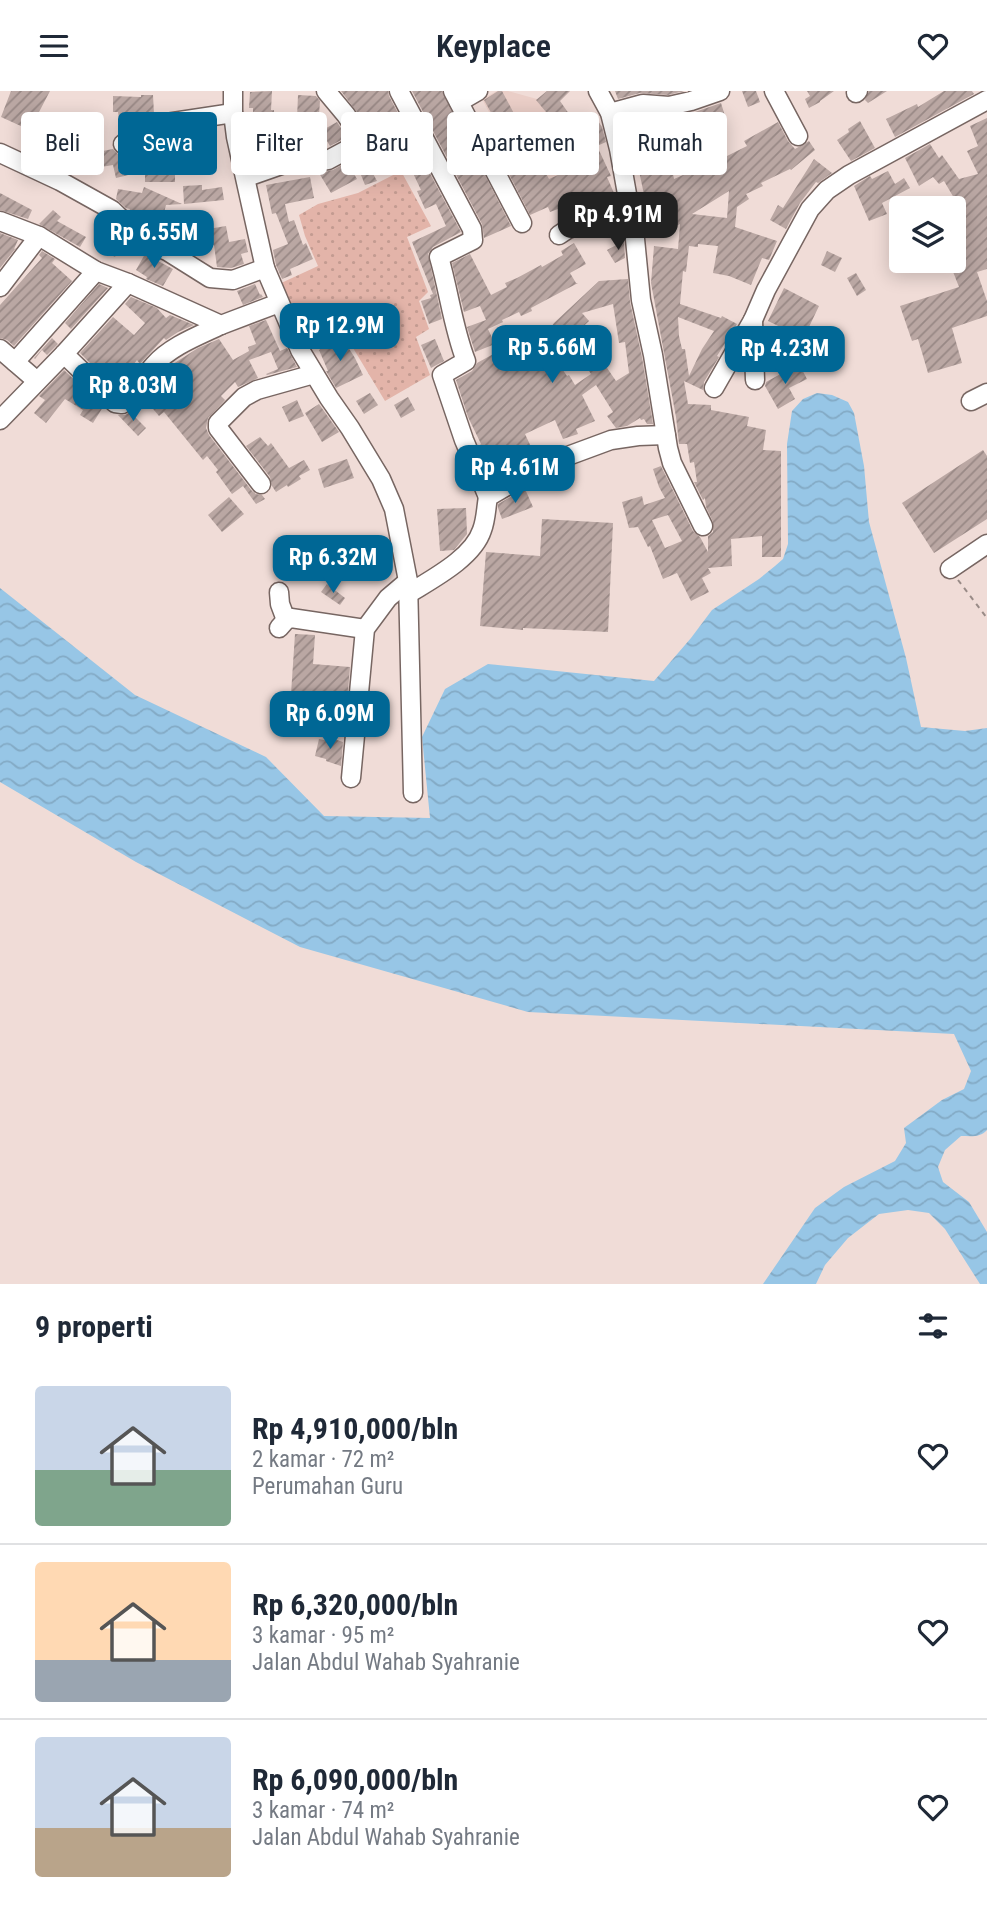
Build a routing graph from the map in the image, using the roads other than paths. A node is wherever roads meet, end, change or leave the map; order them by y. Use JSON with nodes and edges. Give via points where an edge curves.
{"nodes":[{"id":1,"x":233,"y":91,"type":"edge"},
{"id":2,"x":326,"y":91,"type":"edge"},
{"id":3,"x":398,"y":91,"type":"edge"},
{"id":4,"x":478,"y":91,"type":"edge"},
{"id":5,"x":598,"y":91,"type":"edge"},
{"id":6,"x":720,"y":91,"type":"edge"},
{"id":7,"x":774,"y":91,"type":"edge"},
{"id":8,"x":456,"y":96,"type":"edge"},
{"id":9,"x":987,"y":100,"type":"edge"},
{"id":10,"x":233,"y":112,"type":"edge"},
{"id":11,"x":610,"y":113,"type":"junction"},
{"id":12,"x":798,"y":136,"type":"dead end"},
{"id":13,"x":0,"y":153,"type":"edge"},
{"id":14,"x":247,"y":177,"type":"joint"},
{"id":15,"x":629,"y":208,"type":"junction"},
{"id":16,"x":0,"y":221,"type":"edge"},
{"id":17,"x":522,"y":223,"type":"dead end"},
{"id":18,"x":559,"y":235,"type":"dead end"},
{"id":19,"x":39,"y":236,"type":"junction"},
{"id":20,"x":265,"y":268,"type":"junction"},
{"id":21,"x":96,"y":271,"type":"junction"},
{"id":22,"x":128,"y":283,"type":"junction"},
{"id":23,"x":0,"y":287,"type":"edge"},
{"id":24,"x":279,"y":303,"type":"junction"},
{"id":25,"x":753,"y":320,"type":"junction"},
{"id":26,"x":221,"y":325,"type":"junction"},
{"id":27,"x":0,"y":349,"type":"edge"},
{"id":28,"x":64,"y":354,"type":"junction"},
{"id":29,"x":15,"y":362,"type":"junction"},
{"id":30,"x":314,"y":374,"type":"junction"},
{"id":31,"x":755,"y":380,"type":"dead end"},
{"id":32,"x":37,"y":381,"type":"junction"},
{"id":33,"x":714,"y":388,"type":"dead end"},
{"id":34,"x":0,"y":420,"type":"edge"},
{"id":35,"x":666,"y":435,"type":"junction"},
{"id":36,"x":261,"y":484,"type":"dead end"},
{"id":37,"x":488,"y":497,"type":"junction"},
{"id":38,"x":703,"y":526,"type":"dead end"},
{"id":39,"x":987,"y":544,"type":"edge"},
{"id":40,"x":950,"y":569,"type":"road end"},
{"id":41,"x":408,"y":588,"type":"junction"},
{"id":42,"x":279,"y":592,"type":"dead end"},
{"id":43,"x":365,"y":629,"type":"junction"},
{"id":44,"x":351,"y":778,"type":"dead end"},
{"id":45,"x":413,"y":793,"type":"dead end"}],
"edges":[{"from":1,"to":10,"type":"street"},
{"from":2,"to":14,"type":"street","via":[[360,137],[356,145],[328,160],[304,157]]},
{"from":3,"to":37,"type":"street","via":[[474,236],[439,257],[466,361],[442,375]]},
{"from":4,"to":8,"type":"street"},
{"from":5,"to":11,"type":"street"},
{"from":6,"to":11,"type":"street","via":[[669,106],[643,104]]},
{"from":7,"to":12,"type":"street"},
{"from":8,"to":17,"type":"street"},
{"from":9,"to":25,"type":"street","via":[[827,190],[810,209]]},
{"from":11,"to":15,"type":"street"},
{"from":13,"to":20,"type":"street","via":[[112,210],[144,241],[210,278],[233,281]]},
{"from":14,"to":20,"type":"street"},
{"from":15,"to":18,"type":"street"},
{"from":15,"to":35,"type":"street"},
{"from":16,"to":19,"type":"street"},
{"from":19,"to":21,"type":"street"},
{"from":19,"to":23,"type":"street"},
{"from":20,"to":24,"type":"street"},
{"from":21,"to":22,"type":"street"},
{"from":21,"to":29,"type":"street"},
{"from":22,"to":26,"type":"street"},
{"from":22,"to":28,"type":"street"},
{"from":24,"to":26,"type":"street"},
{"from":24,"to":30,"type":"street"},
{"from":25,"to":31,"type":"street"},
{"from":25,"to":33,"type":"street"},
{"from":26,"to":28,"type":"street","via":[[165,355],[122,404],[115,403]]},
{"from":27,"to":29,"type":"street"},
{"from":28,"to":32,"type":"street"},
{"from":29,"to":32,"type":"street"},
{"from":30,"to":36,"type":"street","via":[[257,390],[218,423]]},
{"from":30,"to":41,"type":"street","via":[[381,479],[394,509]]},
{"from":32,"to":34,"type":"street"},
{"from":35,"to":37,"type":"street","via":[[611,440],[565,457]]},
{"from":35,"to":38,"type":"street","via":[[673,463]]},
{"from":37,"to":41,"type":"street","via":[[482,531],[470,549],[446,570]]},
{"from":39,"to":40,"type":"street"},
{"from":41,"to":43,"type":"street","via":[[388,598]]},
{"from":41,"to":45,"type":"street"},
{"from":42,"to":43,"type":"street","via":[[283,624],[291,618]]},
{"from":43,"to":44,"type":"street"}]}
